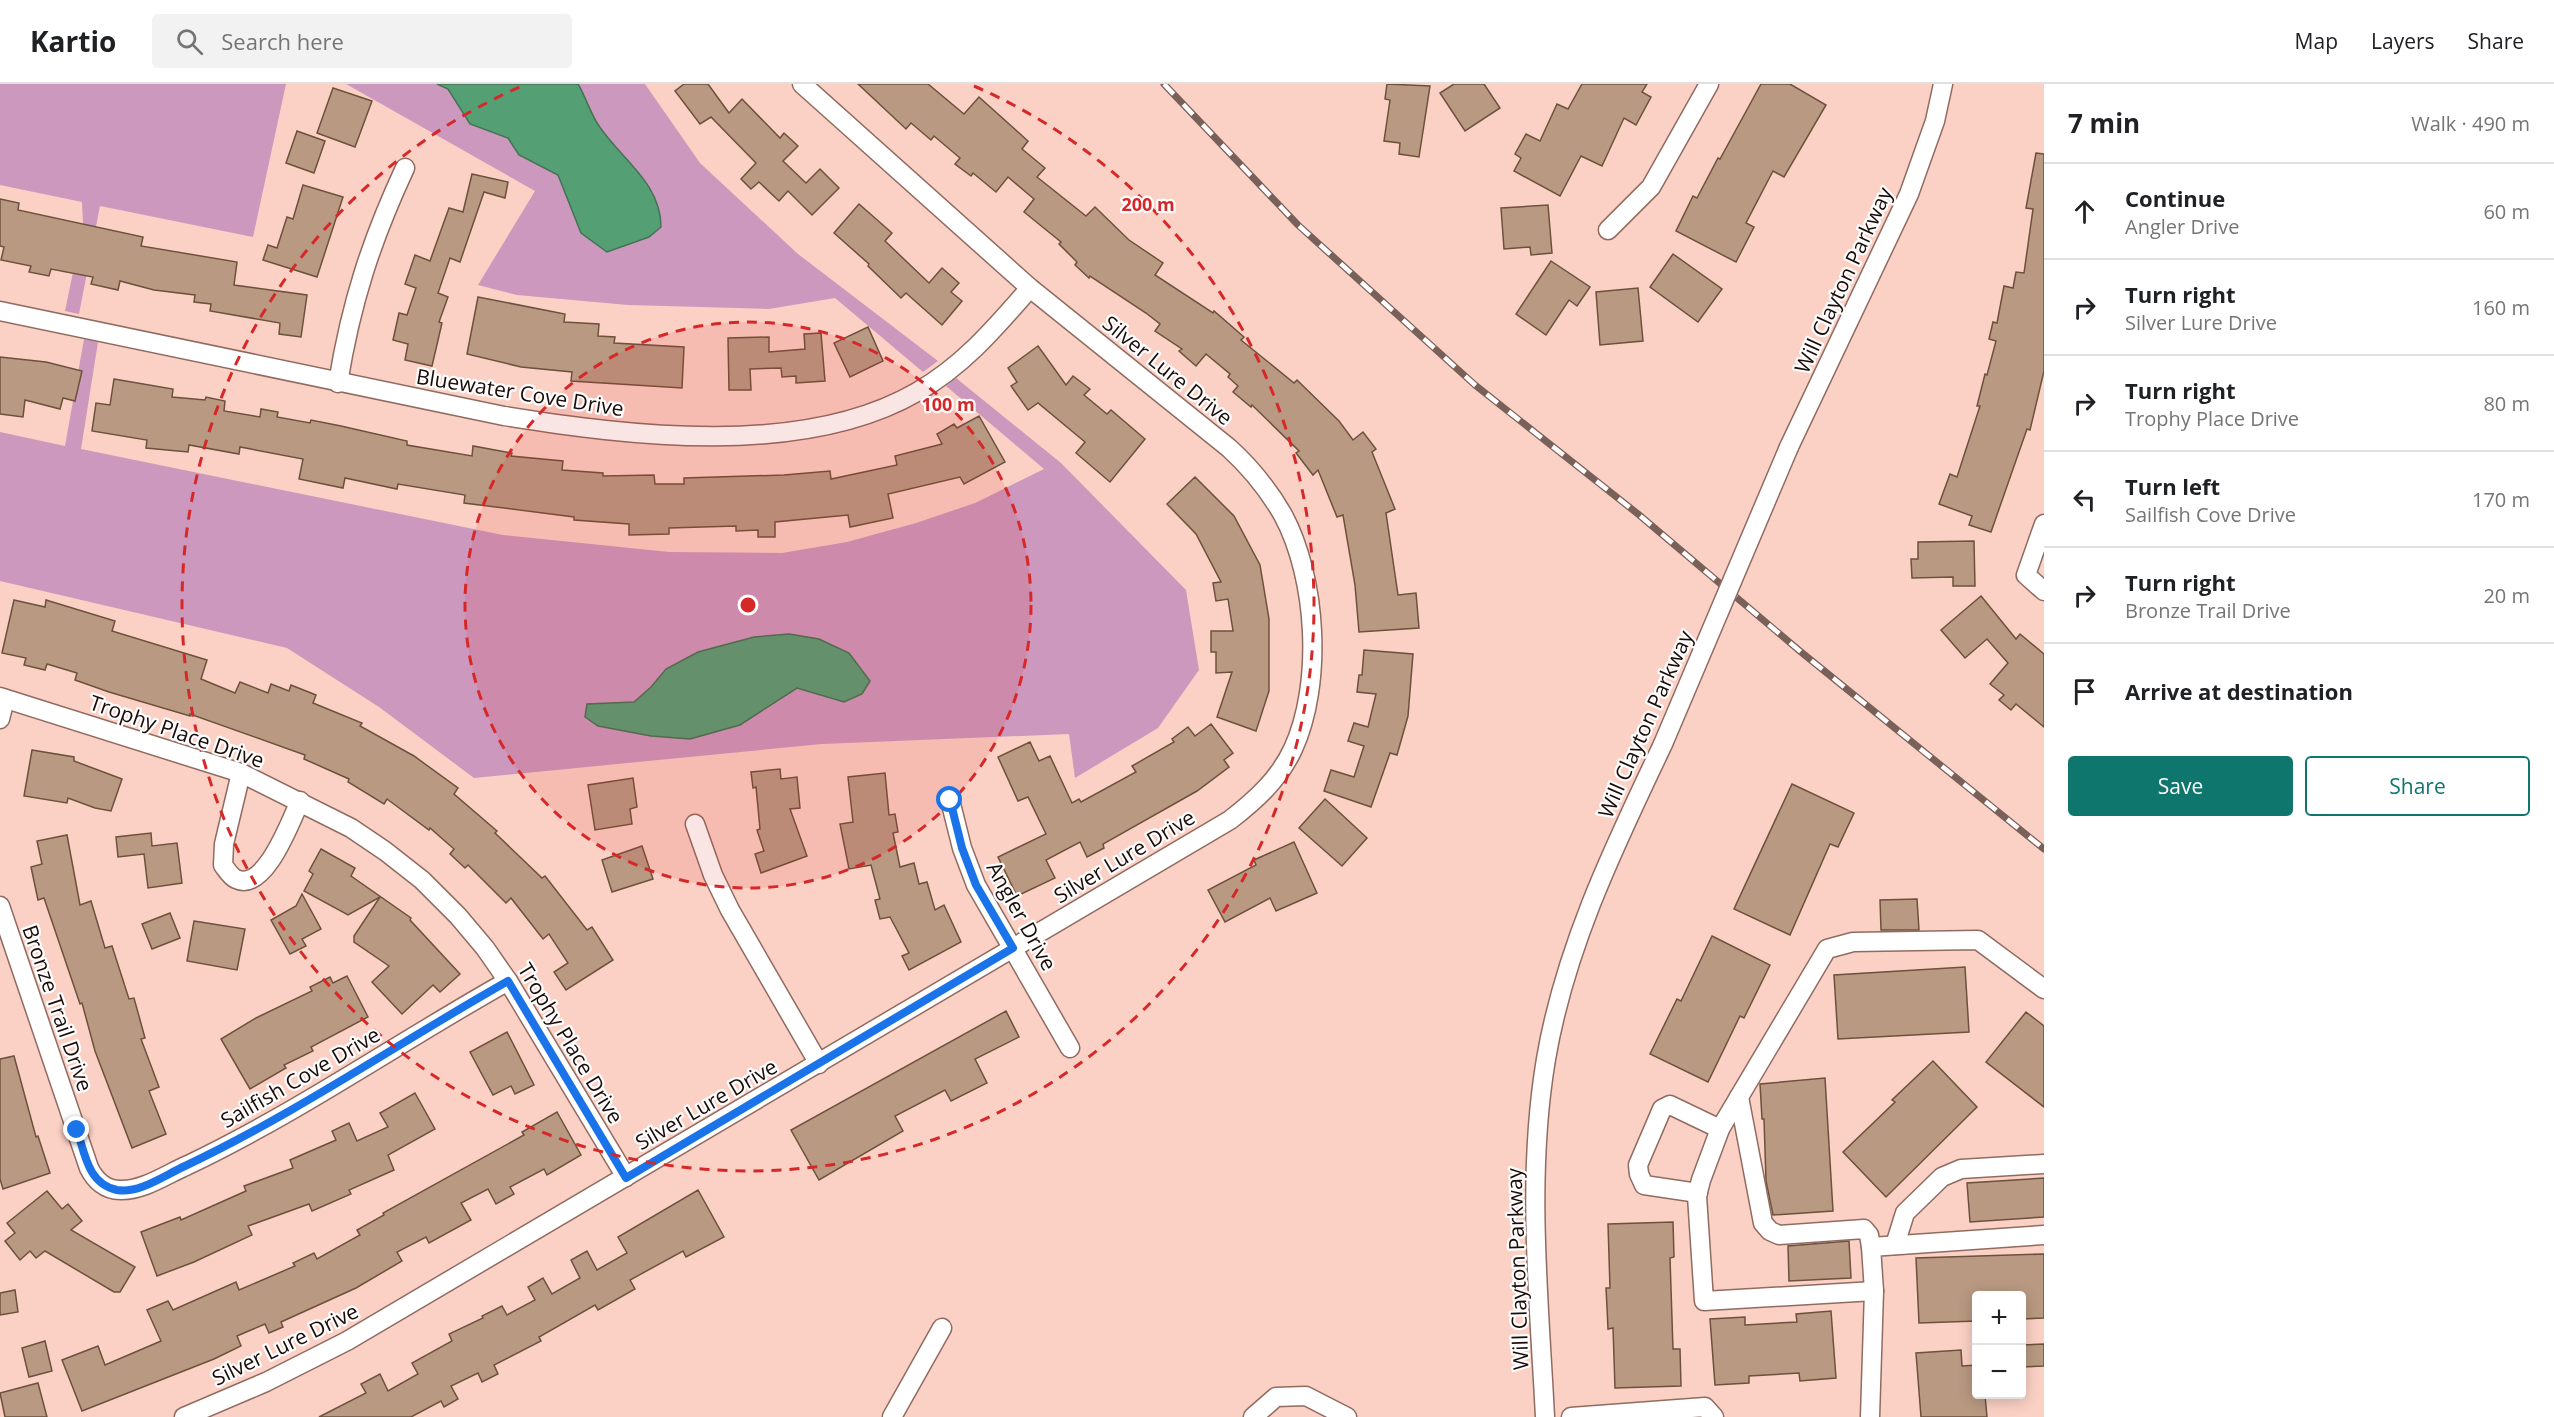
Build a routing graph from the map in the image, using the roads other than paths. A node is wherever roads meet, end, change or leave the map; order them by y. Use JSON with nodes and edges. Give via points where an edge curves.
{"nodes":[{"id":1,"x":802,"y":84,"type":"edge"},
{"id":2,"x":1709,"y":84,"type":"edge"},
{"id":3,"x":1943,"y":84,"type":"edge"},
{"id":4,"x":405,"y":168,"type":"dead end"},
{"id":5,"x":1608,"y":230,"type":"dead end"},
{"id":6,"x":1030,"y":288,"type":"junction"},
{"id":7,"x":0,"y":311,"type":"edge"},
{"id":8,"x":338,"y":383,"type":"junction"},
{"id":9,"x":2044,"y":524,"type":"edge"},
{"id":10,"x":2044,"y":591,"type":"edge"},
{"id":11,"x":3,"y":698,"type":"edge"},
{"id":12,"x":0,"y":719,"type":"edge"},
{"id":13,"x":241,"y":773,"type":"junction"},
{"id":14,"x":950,"y":800,"type":"dead end"},
{"id":15,"x":300,"y":801,"type":"junction"},
{"id":16,"x":695,"y":824,"type":"dead end"},
{"id":17,"x":0,"y":906,"type":"edge"},
{"id":18,"x":1013,"y":948,"type":"junction"},
{"id":19,"x":508,"y":981,"type":"junction"},
{"id":20,"x":2044,"y":989,"type":"edge"},
{"id":21,"x":1070,"y":1048,"type":"dead end"},
{"id":22,"x":819,"y":1064,"type":"junction"},
{"id":23,"x":1739,"y":1097,"type":"junction"},
{"id":24,"x":1720,"y":1129,"type":"junction"},
{"id":25,"x":2044,"y":1164,"type":"edge"},
{"id":26,"x":626,"y":1178,"type":"junction"},
{"id":27,"x":105,"y":1186,"type":"joint"},
{"id":28,"x":1698,"y":1193,"type":"junction"},
{"id":29,"x":2044,"y":1235,"type":"edge"},
{"id":30,"x":1895,"y":1245,"type":"junction"},
{"id":31,"x":1871,"y":1247,"type":"junction"},
{"id":32,"x":1874,"y":1291,"type":"junction"},
{"id":33,"x":942,"y":1328,"type":"dead end"},
{"id":34,"x":184,"y":1417,"type":"edge"},
{"id":35,"x":892,"y":1417,"type":"edge"},
{"id":36,"x":1253,"y":1417,"type":"edge"},
{"id":37,"x":1347,"y":1417,"type":"edge"},
{"id":38,"x":1545,"y":1417,"type":"edge"},
{"id":39,"x":1571,"y":1417,"type":"edge"},
{"id":40,"x":1714,"y":1417,"type":"edge"},
{"id":41,"x":1870,"y":1417,"type":"edge"}],
"edges":[{"from":1,"to":6,"type":"street","name":"Silver Lure Drive"},
{"from":2,"to":5,"type":"street","via":[[1651,186]]},
{"from":3,"to":38,"type":"street","name":"Will Clayton Parkway","bridge":true,"via":[[1935,121],[1909,194],[1789,447],[1663,744],[1605,866],[1565,983],[1547,1057],[1537,1132],[1534,1210]]},
{"from":4,"to":8,"type":"street","via":[[381,219],[360,279]]},
{"from":6,"to":8,"type":"street","name":"Bluewater Cove Drive","via":[[982,343],[917,392],[852,420],[815,428],[766,433],[638,434],[504,416]]},
{"from":6,"to":18,"type":"street","name":"Silver Lure Drive","via":[[1228,448],[1268,490],[1284,516],[1304,572],[1312,661],[1310,694],[1296,742],[1277,776],[1257,799],[1230,820]]},
{"from":7,"to":8,"type":"street","name":"Bluewater Cove Drive"},
{"from":9,"to":10,"type":"street","via":[[2026,575]]},
{"from":11,"to":12,"type":"street"},
{"from":11,"to":13,"type":"street","name":"Trophy Place Drive"},
{"from":13,"to":15,"type":"street","name":"Trophy Place Drive"},
{"from":13,"to":15,"type":"street","via":[[222,865],[235,879],[247,880],[262,872]]},
{"from":14,"to":18,"type":"street","name":"Angler Drive","via":[[976,885]]},
{"from":15,"to":19,"type":"street","name":"Trophy Place Drive","via":[[351,828],[422,880],[458,916]]},
{"from":16,"to":22,"type":"street","via":[[730,910]]},
{"from":17,"to":27,"type":"street","name":"Bronze Trail Drive","via":[[89,1168],[95,1180]]},
{"from":18,"to":21,"type":"street","name":"Angler Drive"},
{"from":18,"to":22,"type":"street","name":"Silver Lure Drive"},
{"from":19,"to":26,"type":"street","name":"Trophy Place Drive"},
{"from":19,"to":27,"type":"street","name":"Sailfish Cove Drive","via":[[219,1150],[140,1187],[119,1190]]},
{"from":20,"to":23,"type":"street","via":[[1978,940],[1863,941],[1827,949]]},
{"from":22,"to":26,"type":"street","name":"Silver Lure Drive"},
{"from":23,"to":24,"type":"street"},
{"from":23,"to":31,"type":"street","via":[[1763,1223],[1770,1231],[1779,1235],[1864,1229]]},
{"from":24,"to":28,"type":"street"},
{"from":24,"to":28,"type":"street","via":[[1670,1105],[1662,1109],[1638,1165],[1644,1185]]},
{"from":25,"to":30,"type":"street","via":[[1961,1169],[1942,1177],[1905,1213]]},
{"from":26,"to":34,"type":"street","name":"Silver Lure Drive","via":[[347,1341]]},
{"from":28,"to":32,"type":"street","via":[[1704,1301]]},
{"from":29,"to":30,"type":"street"},
{"from":30,"to":31,"type":"street"},
{"from":31,"to":32,"type":"street"},
{"from":32,"to":41,"type":"street"},
{"from":33,"to":35,"type":"street"},
{"from":36,"to":37,"type":"street","via":[[1276,1397],[1306,1396]]},
{"from":39,"to":40,"type":"street","via":[[1705,1407]]}]}
